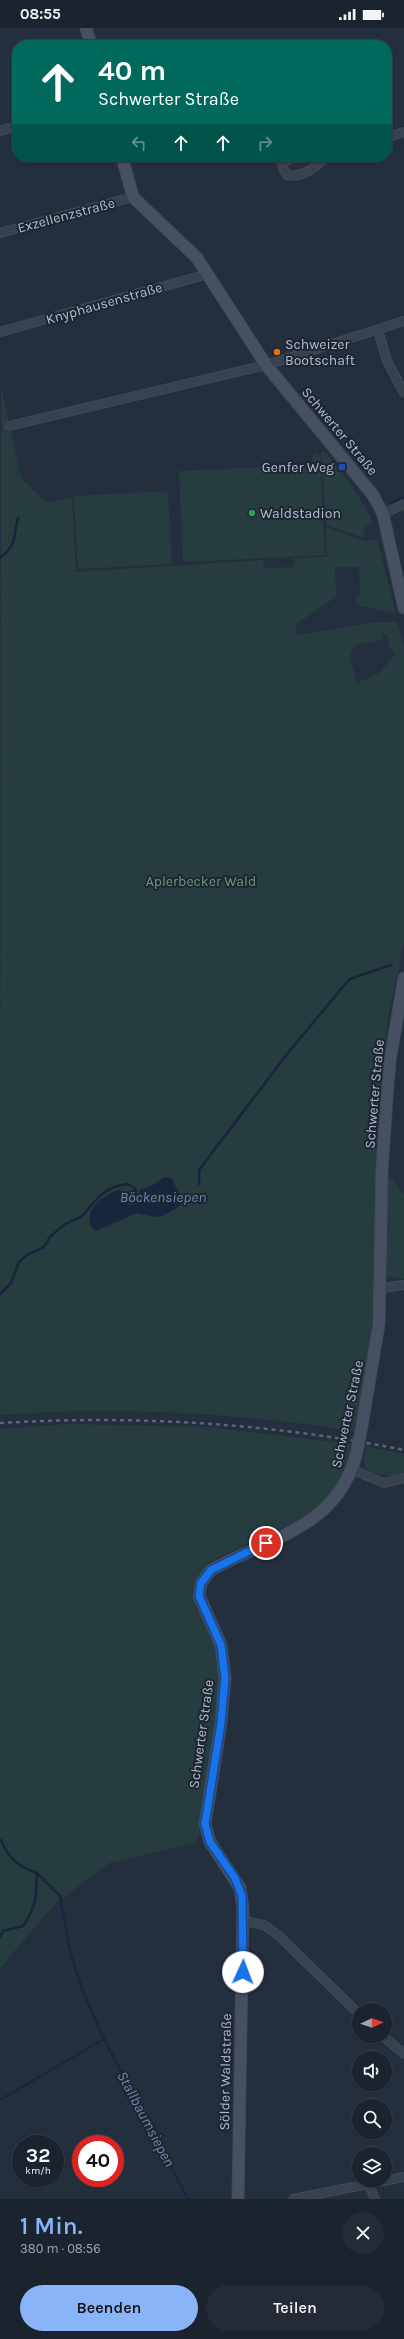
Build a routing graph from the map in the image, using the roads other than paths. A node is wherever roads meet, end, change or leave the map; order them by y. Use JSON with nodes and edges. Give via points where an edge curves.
{"nodes":[{"id":1,"x":86,"y":28,"type":"edge"},
{"id":2,"x":90,"y":40,"type":"edge"},
{"id":3,"x":12,"y":127,"type":"edge"},
{"id":4,"x":0,"y":130,"type":"edge"},
{"id":5,"x":404,"y":132,"type":"edge"},
{"id":6,"x":392,"y":135,"type":"edge"},
{"id":7,"x":123,"y":162,"type":"edge"},
{"id":8,"x":284,"y":162,"type":"edge"},
{"id":9,"x":320,"y":162,"type":"edge"},
{"id":10,"x":133,"y":197,"type":"junction"},
{"id":11,"x":0,"y":233,"type":"edge"},
{"id":12,"x":208,"y":274,"type":"junction"},
{"id":13,"x":404,"y":320,"type":"edge"},
{"id":14,"x":378,"y":330,"type":"junction"},
{"id":15,"x":0,"y":332,"type":"edge"},
{"id":16,"x":266,"y":365,"type":"junction"},
{"id":17,"x":404,"y":393,"type":"edge"},
{"id":18,"x":9,"y":426,"type":"dead end"},
{"id":19,"x":404,"y":504,"type":"edge"},
{"id":20,"x":383,"y":514,"type":"junction"},
{"id":21,"x":404,"y":608,"type":"edge"},
{"id":22,"x":404,"y":978,"type":"edge"},
{"id":23,"x":404,"y":1285,"type":"edge"},
{"id":24,"x":381,"y":1288,"type":"junction"},
{"id":25,"x":352,"y":1470,"type":"junction"},
{"id":26,"x":404,"y":1478,"type":"edge"},
{"id":27,"x":244,"y":1921,"type":"junction"},
{"id":28,"x":352,"y":2007,"type":"edge"},
{"id":29,"x":391,"y":2043,"type":"edge"},
{"id":30,"x":404,"y":2054,"type":"edge"},
{"id":31,"x":404,"y":2177,"type":"edge"},
{"id":32,"x":392,"y":2179,"type":"edge"},
{"id":33,"x":354,"y":2187,"type":"edge"},
{"id":34,"x":370,"y":2187,"type":"edge"},
{"id":35,"x":238,"y":2199,"type":"edge"},
{"id":36,"x":293,"y":2199,"type":"edge"},
{"id":37,"x":375,"y":2199,"type":"edge"}],
"edges":[{"from":1,"to":2,"type":"street"},
{"from":3,"to":4,"type":"street"},
{"from":5,"to":6,"type":"street"},
{"from":7,"to":10,"type":"street"},
{"from":8,"to":9,"type":"street","via":[[282,166],[287,176],[307,171]]},
{"from":10,"to":11,"type":"street","name":"Exzellenzstraße"},
{"from":10,"to":12,"type":"street","name":"Schwerter Straße","via":[[198,258]]},
{"from":12,"to":15,"type":"street","name":"Knyphausenstraße"},
{"from":12,"to":16,"type":"street","name":"Schwerter Straße"},
{"from":13,"to":14,"type":"street"},
{"from":14,"to":16,"type":"street"},
{"from":14,"to":17,"type":"street","via":[[387,361]]},
{"from":16,"to":18,"type":"street"},
{"from":16,"to":20,"type":"street","name":"Schwerter Straße","via":[[362,479]]},
{"from":19,"to":20,"type":"street"},
{"from":20,"to":21,"type":"street","name":"Schwerter Straße"},
{"from":22,"to":24,"type":"street","name":"Schwerter Straße","via":[[387,1097],[382,1168]]},
{"from":23,"to":24,"type":"street"},
{"from":24,"to":25,"type":"street","name":"Schwerter Straße","bridge":true,"via":[[376,1349]]},
{"from":25,"to":26,"type":"street","via":[[384,1483]]},
{"from":25,"to":27,"type":"street","name":"Schwerter Straße","via":[[339,1495],[318,1516],[211,1570],[201,1583],[200,1600],[218,1637],[224,1658],[225,1678],[221,1723],[205,1824],[210,1842],[240,1888]]},
{"from":27,"to":28,"type":"street","via":[[264,1925],[278,1935]]},
{"from":27,"to":35,"type":"street","name":"Sölder Waldstraße"},
{"from":29,"to":30,"type":"street"},
{"from":31,"to":32,"type":"street"},
{"from":33,"to":36,"type":"street"},
{"from":34,"to":37,"type":"street"}]}
